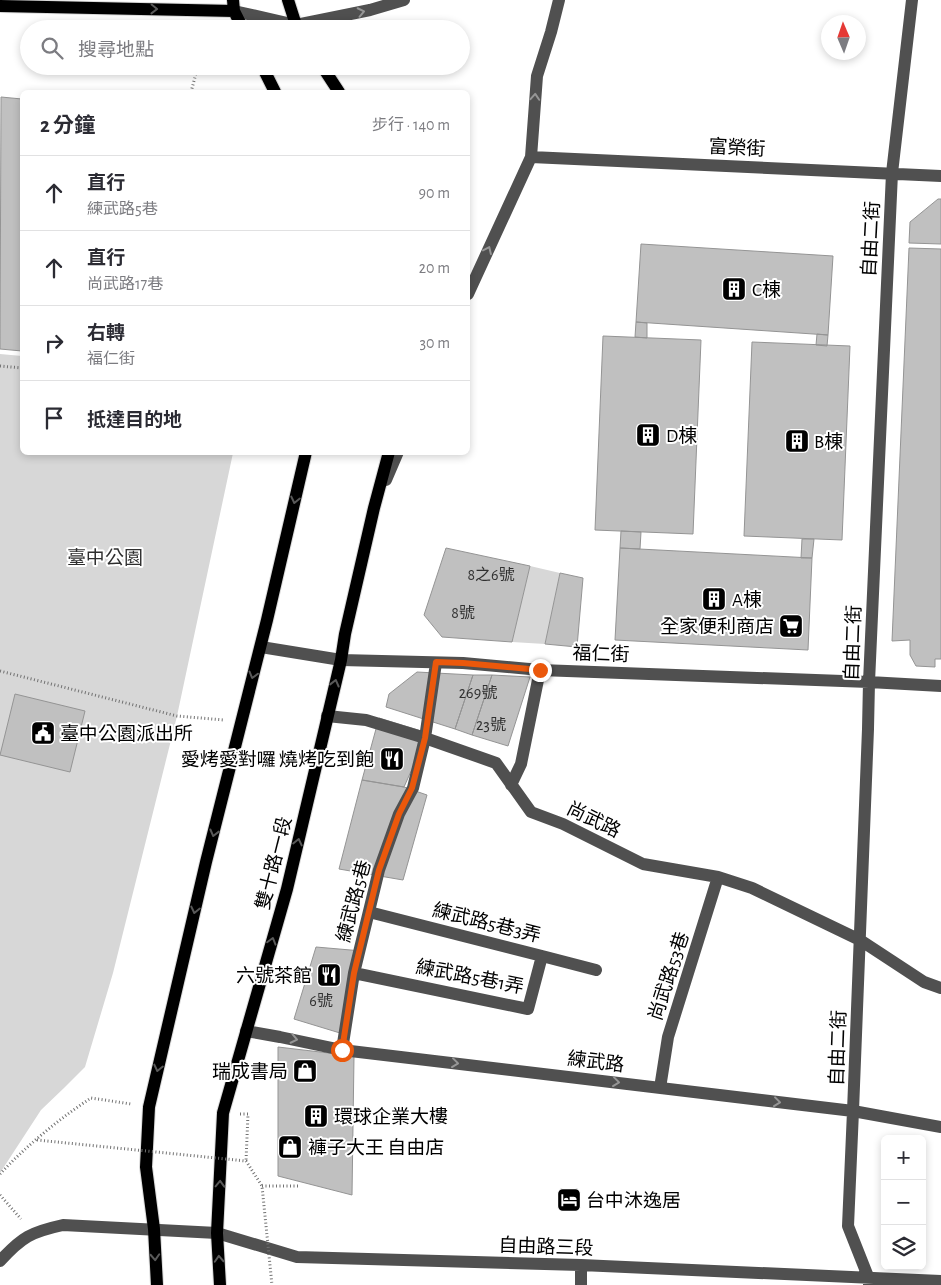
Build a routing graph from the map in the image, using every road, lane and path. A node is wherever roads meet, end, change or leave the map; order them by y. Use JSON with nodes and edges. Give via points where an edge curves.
{"nodes":[{"id":1,"x":288,"y":0,"type":"edge"},
{"id":2,"x":404,"y":0,"type":"edge"},
{"id":3,"x":559,"y":0,"type":"edge"},
{"id":4,"x":912,"y":0,"type":"edge"},
{"id":5,"x":234,"y":5,"type":"edge"},
{"id":6,"x":0,"y":6,"type":"edge"},
{"id":7,"x":240,"y":20,"type":"edge"},
{"id":8,"x":277,"y":20,"type":"edge"},
{"id":9,"x":295,"y":20,"type":"edge"},
{"id":10,"x":327,"y":20,"type":"edge"},
{"id":11,"x":196,"y":75,"type":"edge"},
{"id":12,"x":266,"y":75,"type":"edge"},
{"id":13,"x":328,"y":75,"type":"edge"},
{"id":14,"x":192,"y":90,"type":"edge"},
{"id":15,"x":274,"y":90,"type":"edge"},
{"id":16,"x":338,"y":90,"type":"edge"},
{"id":17,"x":531,"y":157,"type":"junction"},
{"id":18,"x":892,"y":173,"type":"junction"},
{"id":19,"x":941,"y":176,"type":"edge"},
{"id":20,"x":470,"y":290,"type":"edge"},
{"id":21,"x":0,"y":366,"type":"edge"},
{"id":22,"x":20,"y":368,"type":"edge"},
{"id":23,"x":305,"y":455,"type":"edge"},
{"id":24,"x":388,"y":455,"type":"edge"},
{"id":25,"x":397,"y":455,"type":"edge"},
{"id":26,"x":374,"y":508,"type":"junction"},
{"id":27,"x":261,"y":647,"type":"junction"},
{"id":28,"x":341,"y":660,"type":"junction"},
{"id":29,"x":436,"y":662,"type":"junction"},
{"id":30,"x":540,"y":670,"type":"junction"},
{"id":31,"x":0,"y":671,"type":"edge"},
{"id":32,"x":869,"y":682,"type":"junction"},
{"id":33,"x":941,"y":686,"type":"edge"},
{"id":34,"x":327,"y":716,"type":"junction"},
{"id":35,"x":241,"y":722,"type":"junction"},
{"id":36,"x":425,"y":738,"type":"junction"},
{"id":37,"x":511,"y":786,"type":"junction"},
{"id":38,"x":718,"y":877,"type":"junction"},
{"id":39,"x":369,"y":912,"type":"junction"},
{"id":40,"x":860,"y":940,"type":"junction"},
{"id":41,"x":542,"y":956,"type":"junction"},
{"id":42,"x":596,"y":970,"type":"dead end"},
{"id":43,"x":354,"y":973,"type":"junction"},
{"id":44,"x":941,"y":988,"type":"edge"},
{"id":45,"x":246,"y":1031,"type":"junction"},
{"id":46,"x":342,"y":1050,"type":"junction"},
{"id":47,"x":660,"y":1088,"type":"junction"},
{"id":48,"x":149,"y":1107,"type":"junction"},
{"id":49,"x":853,"y":1112,"type":"junction"},
{"id":50,"x":248,"y":1114,"type":"dead end"},
{"id":51,"x":941,"y":1127,"type":"edge"},
{"id":52,"x":36,"y":1140,"type":"junction"},
{"id":53,"x":246,"y":1161,"type":"junction"},
{"id":54,"x":0,"y":1174,"type":"edge"},
{"id":55,"x":262,"y":1186,"type":"junction"},
{"id":56,"x":298,"y":1186,"type":"dead end"},
{"id":57,"x":0,"y":1195,"type":"edge"},
{"id":58,"x":154,"y":1229,"type":"junction"},
{"id":59,"x":218,"y":1233,"type":"junction"},
{"id":60,"x":33,"y":1234,"type":"junction"},
{"id":61,"x":0,"y":1262,"type":"edge"},
{"id":62,"x":581,"y":1265,"type":"junction"},
{"id":63,"x":941,"y":1281,"type":"edge"},
{"id":64,"x":869,"y":1282,"type":"edge"},
{"id":65,"x":157,"y":1285,"type":"edge"},
{"id":66,"x":220,"y":1285,"type":"edge"},
{"id":67,"x":272,"y":1285,"type":"edge"},
{"id":68,"x":581,"y":1285,"type":"edge"}],
"edges":[{"from":1,"to":9,"type":"main road"},
{"from":10,"to":2,"type":"street","one_way":true},
{"from":17,"to":3,"type":"street","one_way":true,"via":[[537,76]]},
{"from":4,"to":18,"type":"street","name":"自由二街"},
{"from":6,"to":5,"type":"main road","one_way":true},
{"from":5,"to":7,"type":"main road"},
{"from":5,"to":8,"type":"street"},
{"from":11,"to":14,"type":"path"},
{"from":12,"to":15,"type":"main road"},
{"from":13,"to":16,"type":"main road"},
{"from":17,"to":18,"type":"street","name":"富榮街"},
{"from":20,"to":17,"type":"street","one_way":true},
{"from":18,"to":19,"type":"street","name":"富榮街"},
{"from":18,"to":32,"type":"street","name":"自由二街"},
{"from":21,"to":22,"type":"path"},
{"from":23,"to":27,"type":"main road","one_way":true},
{"from":24,"to":26,"type":"main road","name":"雙十路一段"},
{"from":25,"to":26,"type":"street"},
{"from":26,"to":28,"type":"main road","name":"雙十路一段"},
{"from":27,"to":28,"type":"street","name":"福仁街"},
{"from":27,"to":35,"type":"main road","one_way":true},
{"from":28,"to":29,"type":"street","name":"福仁街"},
{"from":34,"to":28,"type":"main road","name":"雙十路一段","one_way":true},
{"from":29,"to":30,"type":"street","name":"福仁街"},
{"from":29,"to":36,"type":"street","name":"練武路5巷"},
{"from":30,"to":32,"type":"street","name":"福仁街"},
{"from":30,"to":37,"type":"street","via":[[521,764]]},
{"from":31,"to":35,"type":"path","via":[[177,716]]},
{"from":32,"to":33,"type":"street","name":"福仁街"},
{"from":32,"to":40,"type":"street","name":"自由二街"},
{"from":34,"to":36,"type":"street","name":"尚武路","via":[[366,720]]},
{"from":45,"to":34,"type":"main road","name":"雙十路一段","one_way":true,"via":[[287,889]]},
{"from":35,"to":48,"type":"main road","one_way":true},
{"from":36,"to":37,"type":"street","name":"尚武路","via":[[496,763]]},
{"from":36,"to":39,"type":"street","name":"練武路5巷","via":[[412,788],[379,870]]},
{"from":37,"to":38,"type":"street","name":"尚武路","via":[[531,812],[563,824],[643,864]]},
{"from":38,"to":40,"type":"street","name":"尚武路","via":[[752,888]]},
{"from":38,"to":47,"type":"street","name":"尚武路53巷","via":[[668,1037]]},
{"from":39,"to":41,"type":"street","name":"練武路5巷3弄"},
{"from":39,"to":43,"type":"street","name":"練武路5巷"},
{"from":40,"to":44,"type":"street","via":[[924,982]]},
{"from":40,"to":49,"type":"street","name":"自由二街"},
{"from":41,"to":42,"type":"street","name":"練武路5巷3弄"},
{"from":41,"to":43,"type":"street","name":"練武路5巷1弄","via":[[528,1009]]},
{"from":43,"to":46,"type":"street","name":"練武路5巷"},
{"from":45,"to":46,"type":"street","name":"練武路","one_way":true},
{"from":59,"to":45,"type":"main road","name":"雙十路一段","one_way":true,"via":[[223,1113]]},
{"from":46,"to":47,"type":"street","name":"練武路","one_way":true},
{"from":47,"to":49,"type":"street","name":"練武路","one_way":true},
{"from":48,"to":52,"type":"path","via":[[91,1098]]},
{"from":48,"to":58,"type":"main road","via":[[146,1167]]},
{"from":49,"to":51,"type":"street","name":"練武路"},
{"from":49,"to":64,"type":"street","name":"自由二街","via":[[848,1226]]},
{"from":50,"to":53,"type":"path"},
{"from":52,"to":53,"type":"path","bridge":true},
{"from":52,"to":54,"type":"path"},
{"from":53,"to":55,"type":"path","bridge":true},
{"from":55,"to":56,"type":"path"},
{"from":55,"to":67,"type":"path","bridge":true},
{"from":57,"to":60,"type":"path"},
{"from":58,"to":59,"type":"street","name":"自由路三段"},
{"from":58,"to":60,"type":"street","name":"自由路三段","via":[[63,1225]]},
{"from":58,"to":65,"type":"main road","one_way":true},
{"from":59,"to":62,"type":"street","name":"自由路三段","via":[[297,1257]]},
{"from":66,"to":59,"type":"main road","name":"雙十路一段","one_way":true},
{"from":60,"to":61,"type":"street","name":"自由路三段","via":[[22,1239]]},
{"from":62,"to":64,"type":"street","name":"自由路三段"},
{"from":62,"to":68,"type":"street"},
{"from":63,"to":64,"type":"street","name":"自由路三段"}]}
